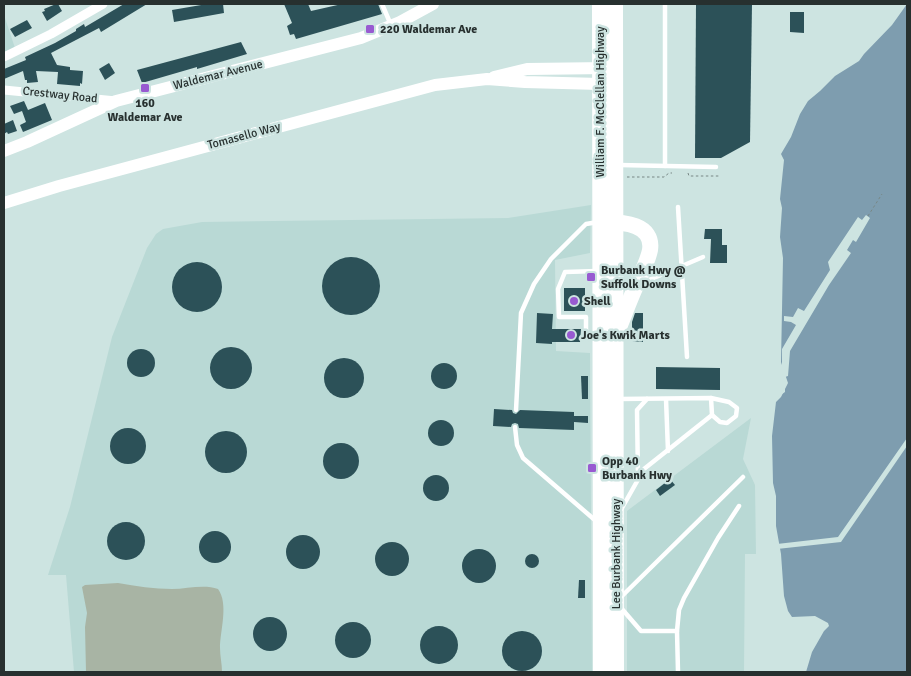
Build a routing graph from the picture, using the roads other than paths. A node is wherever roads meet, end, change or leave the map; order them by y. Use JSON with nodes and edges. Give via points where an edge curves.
{"nodes":[{"id":1,"x":103,"y":4,"type":"edge"},
{"id":2,"x":382,"y":4,"type":"edge"},
{"id":3,"x":433,"y":4,"type":"edge"},
{"id":4,"x":600,"y":4,"type":"edge"},
{"id":5,"x":616,"y":4,"type":"edge"},
{"id":6,"x":665,"y":4,"type":"edge"},
{"id":7,"x":392,"y":26,"type":"junction"},
{"id":8,"x":4,"y":57,"type":"edge"},
{"id":9,"x":608,"y":68,"type":"junction"},
{"id":10,"x":487,"y":79,"type":"junction"},
{"id":11,"x":600,"y":84,"type":"junction"},
{"id":12,"x":4,"y":90,"type":"edge"},
{"id":13,"x":116,"y":101,"type":"junction"},
{"id":14,"x":4,"y":151,"type":"edge"},
{"id":15,"x":665,"y":166,"type":"junction"},
{"id":16,"x":716,"y":167,"type":"dead end"},
{"id":17,"x":620,"y":171,"type":"junction"},
{"id":18,"x":608,"y":199,"type":"junction"},
{"id":19,"x":4,"y":203,"type":"edge"},
{"id":20,"x":678,"y":207,"type":"dead end"},
{"id":21,"x":608,"y":222,"type":"junction"},
{"id":22,"x":703,"y":258,"type":"dead end"},
{"id":23,"x":682,"y":266,"type":"junction"},
{"id":24,"x":601,"y":271,"type":"junction"},
{"id":25,"x":636,"y":286,"type":"junction"},
{"id":26,"x":608,"y":335,"type":"junction"},
{"id":27,"x":687,"y":357,"type":"dead end"},
{"id":28,"x":711,"y":398,"type":"junction"},
{"id":29,"x":616,"y":399,"type":"junction"},
{"id":30,"x":647,"y":399,"type":"junction"},
{"id":31,"x":666,"y":399,"type":"junction"},
{"id":32,"x":516,"y":410,"type":"dead end"},
{"id":33,"x":712,"y":415,"type":"junction"},
{"id":34,"x":515,"y":427,"type":"dead end"},
{"id":35,"x":668,"y":451,"type":"junction"},
{"id":36,"x":743,"y":478,"type":"dead end"},
{"id":37,"x":638,"y":480,"type":"junction"},
{"id":38,"x":739,"y":506,"type":"dead end"},
{"id":39,"x":616,"y":518,"type":"junction"},
{"id":40,"x":601,"y":526,"type":"junction"},
{"id":41,"x":616,"y":602,"type":"junction"},
{"id":42,"x":677,"y":631,"type":"junction"},
{"id":43,"x":602,"y":672,"type":"edge"},
{"id":44,"x":616,"y":672,"type":"edge"},
{"id":45,"x":678,"y":672,"type":"edge"}],
"edges":[{"from":1,"to":8,"type":"street"},
{"from":2,"to":7,"type":"lane"},
{"from":3,"to":7,"type":"street","name":"Waldemar Avenue"},
{"from":4,"to":9,"type":"highway","name":"William F. McClellan Highway"},
{"from":5,"to":9,"type":"highway","name":"William F. McClellan Highway"},
{"from":6,"to":15,"type":"lane"},
{"from":7,"to":13,"type":"street","name":"Waldemar Avenue","via":[[346,42]]},
{"from":9,"to":10,"type":"street","name":"Tomasello Way","via":[[527,69]]},
{"from":9,"to":11,"type":"highway","name":"William F. McClellan Highway"},
{"from":9,"to":17,"type":"highway","name":"William F. McClellan Highway"},
{"from":10,"to":11,"type":"street","name":"Tomasello Way"},
{"from":10,"to":19,"type":"street","name":"Tomasello Way","via":[[410,91]]},
{"from":11,"to":18,"type":"highway","name":"William F. McClellan Highway"},
{"from":12,"to":13,"type":"street","name":"Crestway Road"},
{"from":13,"to":14,"type":"street","name":"Waldemar Avenue"},
{"from":15,"to":16,"type":"lane"},
{"from":15,"to":17,"type":"lane"},
{"from":17,"to":18,"type":"highway","name":"William F. McClellan Highway"},
{"from":18,"to":21,"type":"highway","name":"Lee Burbank Highway"},
{"from":20,"to":23,"type":"lane"},
{"from":21,"to":24,"type":"highway","name":"Lee Burbank Highway"},
{"from":21,"to":25,"type":"highway","via":[[637,226],[650,240],[649,254]]},
{"from":21,"to":26,"type":"highway","name":"Lee Burbank Highway"},
{"from":21,"to":32,"type":"lane","via":[[586,224],[538,278],[521,313]]},
{"from":22,"to":23,"type":"lane"},
{"from":23,"to":25,"type":"lane"},
{"from":23,"to":27,"type":"lane"},
{"from":24,"to":26,"type":"highway","name":"Lee Burbank Highway"},
{"from":24,"to":26,"type":"lane","via":[[565,272],[558,289],[559,317],[586,317],[586,335]]},
{"from":25,"to":26,"type":"highway"},
{"from":26,"to":29,"type":"highway","name":"Lee Burbank Highway"},
{"from":26,"to":40,"type":"highway","name":"Lee Burbank Highway"},
{"from":28,"to":31,"type":"lane"},
{"from":28,"to":33,"type":"lane"},
{"from":28,"to":33,"type":"lane","via":[[729,402],[737,408],[736,416],[727,423]]},
{"from":29,"to":30,"type":"lane"},
{"from":29,"to":39,"type":"highway","name":"Lee Burbank Highway"},
{"from":30,"to":31,"type":"lane"},
{"from":30,"to":37,"type":"lane","via":[[637,410]]},
{"from":31,"to":35,"type":"lane"},
{"from":33,"to":35,"type":"lane"},
{"from":34,"to":40,"type":"lane","via":[[517,445],[523,458]]},
{"from":35,"to":37,"type":"lane","via":[[644,470]]},
{"from":36,"to":41,"type":"lane"},
{"from":37,"to":39,"type":"lane"},
{"from":38,"to":42,"type":"lane","via":[[684,598]]},
{"from":39,"to":41,"type":"highway","name":"Lee Burbank Highway"},
{"from":40,"to":43,"type":"highway","name":"Lee Burbank Highway"},
{"from":41,"to":42,"type":"lane","via":[[641,631]]},
{"from":41,"to":44,"type":"highway","name":"Lee Burbank Highway"},
{"from":42,"to":45,"type":"lane"}]}
